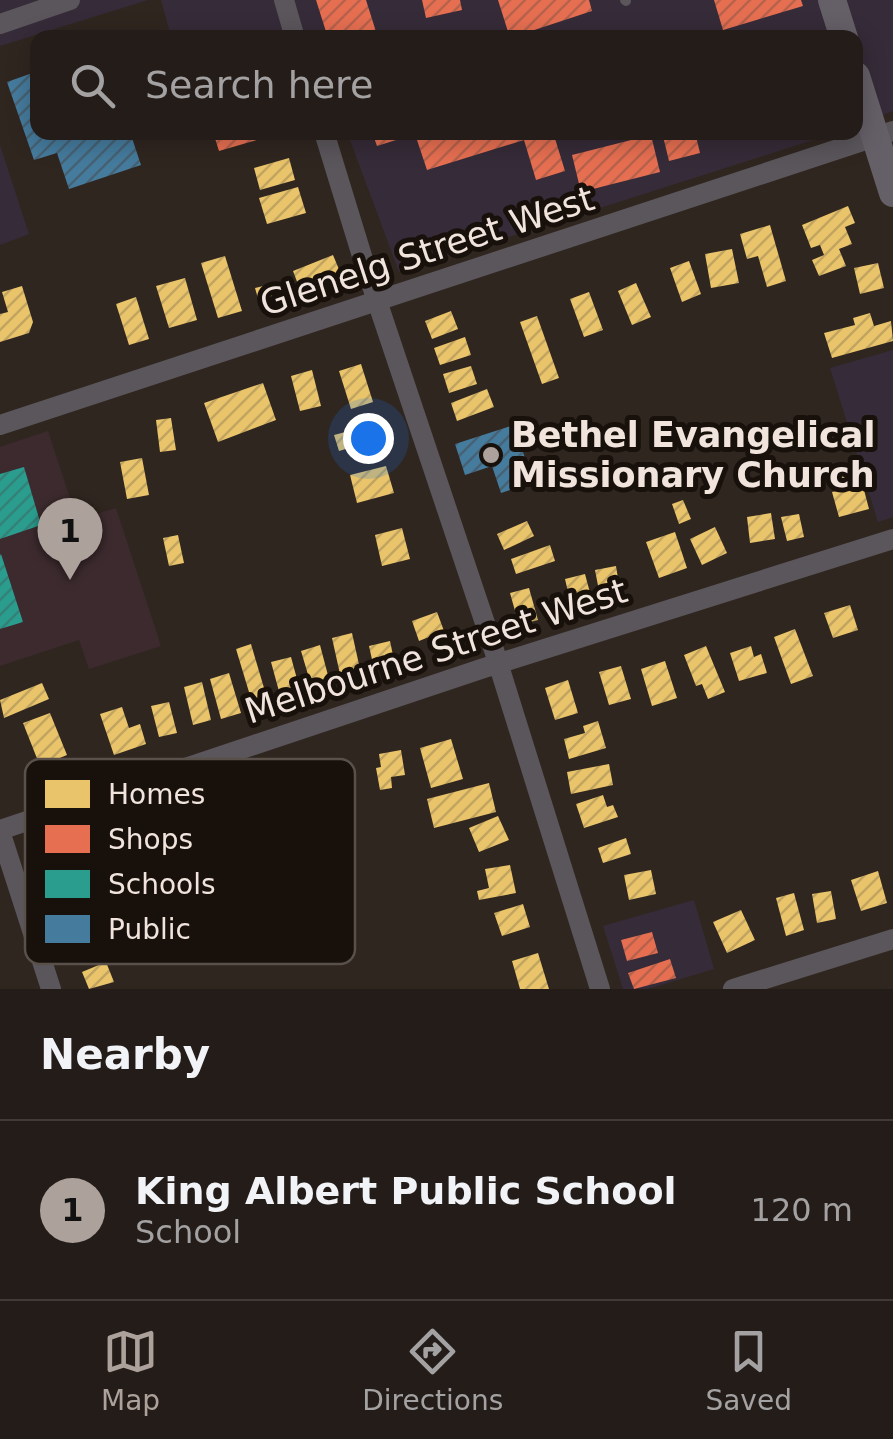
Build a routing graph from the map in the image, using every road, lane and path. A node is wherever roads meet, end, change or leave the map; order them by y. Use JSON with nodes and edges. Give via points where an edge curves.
{"nodes":[{"id":1,"x":70,"y":0,"type":"edge"},
{"id":2,"x":284,"y":0,"type":"edge"},
{"id":3,"x":832,"y":0,"type":"edge"},
{"id":4,"x":27,"y":7,"type":"edge"},
{"id":5,"x":0,"y":24,"type":"edge"},
{"id":6,"x":293,"y":30,"type":"edge"},
{"id":7,"x":841,"y":30,"type":"edge"},
{"id":8,"x":863,"y":90,"type":"edge"},
{"id":9,"x":884,"y":134,"type":"edge"},
{"id":10,"x":327,"y":140,"type":"edge"},
{"id":11,"x":893,"y":194,"type":"edge"},
{"id":12,"x":378,"y":302,"type":"junction"},
{"id":13,"x":0,"y":425,"type":"edge"},
{"id":14,"x":893,"y":539,"type":"edge"},
{"id":15,"x":498,"y":663,"type":"junction"},
{"id":16,"x":213,"y":759,"type":"edge"},
{"id":17,"x":25,"y":823,"type":"edge"},
{"id":18,"x":0,"y":831,"type":"edge"},
{"id":19,"x":25,"y":908,"type":"edge"},
{"id":20,"x":893,"y":940,"type":"edge"},
{"id":21,"x":43,"y":964,"type":"edge"},
{"id":22,"x":51,"y":989,"type":"edge"},
{"id":23,"x":600,"y":989,"type":"edge"},
{"id":24,"x":734,"y":989,"type":"edge"}],
"edges":[{"from":1,"to":4,"type":"street"},
{"from":2,"to":6,"type":"street"},
{"from":3,"to":7,"type":"main road"},
{"from":4,"to":5,"type":"street"},
{"from":8,"to":9,"type":"main road"},
{"from":9,"to":11,"type":"main road"},
{"from":9,"to":12,"type":"street","name":"Glenelg Street West"},
{"from":10,"to":12,"type":"street"},
{"from":12,"to":13,"type":"street","name":"Glenelg Street West"},
{"from":12,"to":15,"type":"street"},
{"from":14,"to":15,"type":"street","name":"Melbourne Street West"},
{"from":15,"to":16,"type":"street","name":"Melbourne Street West"},
{"from":15,"to":23,"type":"street"},
{"from":17,"to":18,"type":"street","name":"Melbourne Street West"},
{"from":18,"to":19,"type":"street"},
{"from":20,"to":24,"type":"street"},
{"from":21,"to":22,"type":"street"}]}
